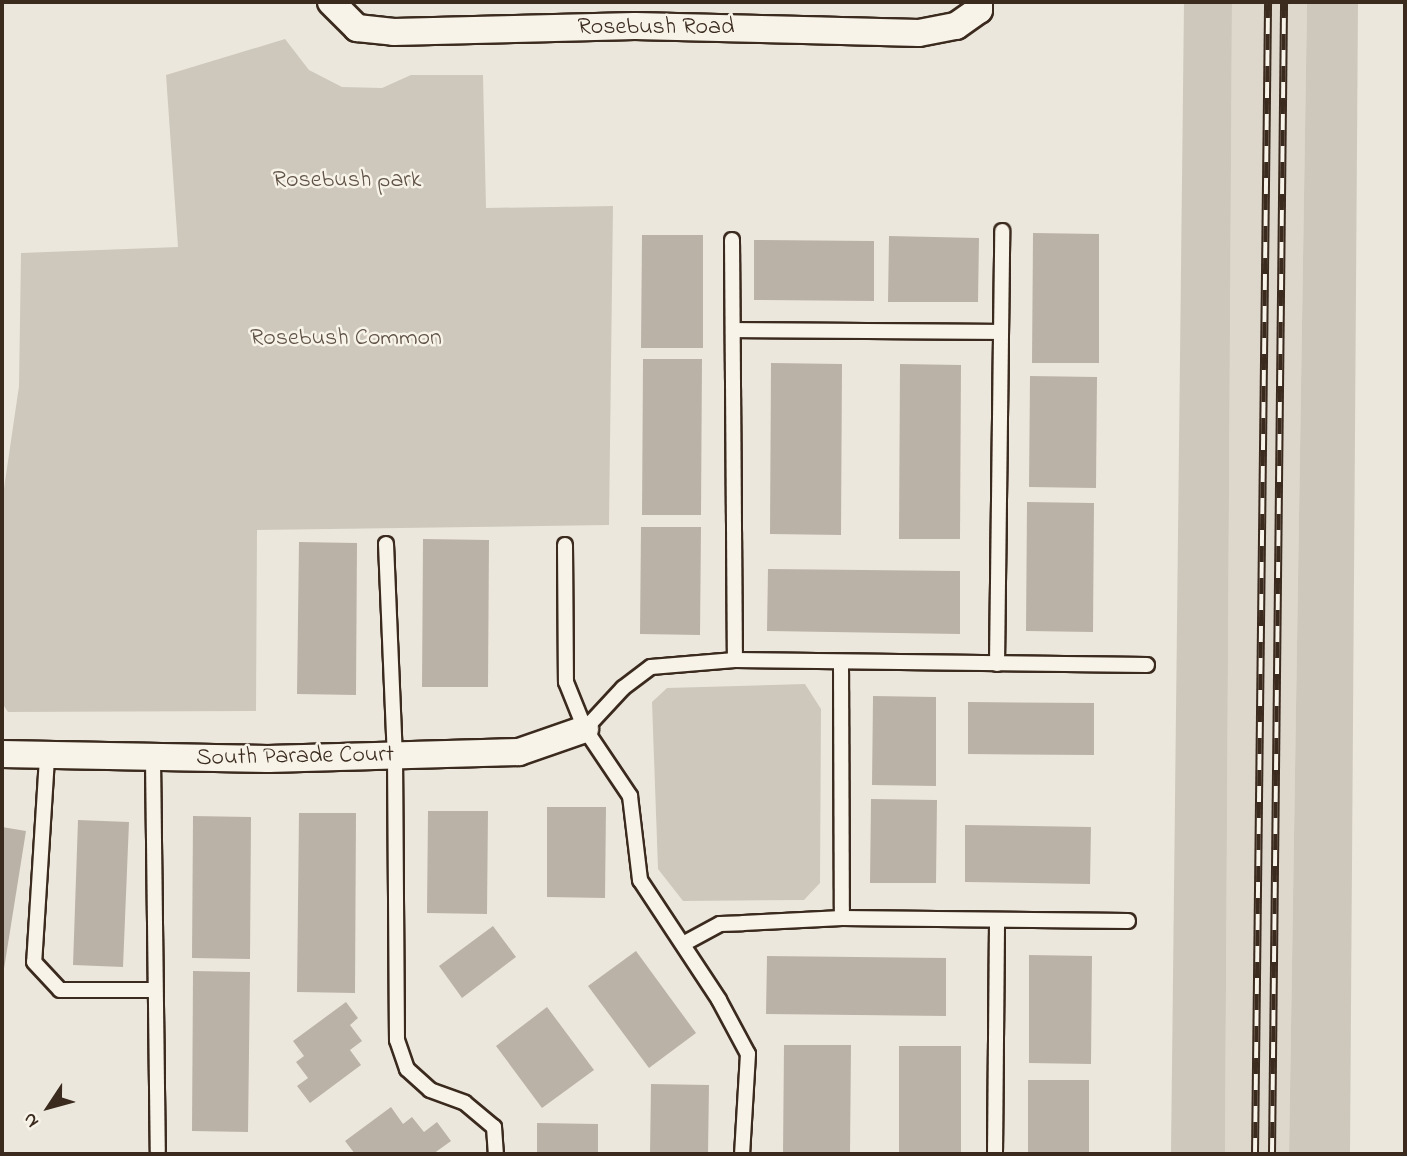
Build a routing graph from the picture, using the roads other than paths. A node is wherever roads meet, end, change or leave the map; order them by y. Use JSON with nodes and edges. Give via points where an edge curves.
{"nodes":[{"id":1,"x":331,"y":2,"type":"edge"},
{"id":2,"x":979,"y":2,"type":"edge"},
{"id":3,"x":634,"y":14,"type":"edge"},
{"id":4,"x":1002,"y":231,"type":"dead end"},
{"id":5,"x":732,"y":240,"type":"dead end"},
{"id":6,"x":733,"y":330,"type":"junction"},
{"id":7,"x":1001,"y":332,"type":"junction"},
{"id":8,"x":386,"y":544,"type":"dead end"},
{"id":9,"x":565,"y":545,"type":"dead end"},
{"id":10,"x":735,"y":660,"type":"junction"},
{"id":11,"x":841,"y":663,"type":"junction"},
{"id":12,"x":997,"y":664,"type":"junction"},
{"id":13,"x":1147,"y":665,"type":"dead end"},
{"id":14,"x":585,"y":729,"type":"junction"},
{"id":15,"x":2,"y":754,"type":"edge"},
{"id":16,"x":395,"y":755,"type":"junction"},
{"id":17,"x":47,"y":758,"type":"junction"},
{"id":18,"x":153,"y":759,"type":"junction"},
{"id":19,"x":842,"y":918,"type":"junction"},
{"id":20,"x":997,"y":919,"type":"junction"},
{"id":21,"x":1128,"y":921,"type":"dead end"},
{"id":22,"x":683,"y":944,"type":"junction"},
{"id":23,"x":155,"y":990,"type":"junction"},
{"id":24,"x":158,"y":1151,"type":"dead end"},
{"id":25,"x":496,"y":1154,"type":"edge"},
{"id":26,"x":742,"y":1154,"type":"edge"},
{"id":27,"x":995,"y":1154,"type":"edge"}],
"edges":[{"from":1,"to":3,"type":"street","name":"Rosebush Road","via":[[357,28],[394,32]]},
{"from":2,"to":3,"type":"street","name":"Rosebush Road","via":[[979,10],[957,26],[919,33]]},
{"from":4,"to":7,"type":"lane"},
{"from":5,"to":6,"type":"lane"},
{"from":6,"to":7,"type":"lane"},
{"from":6,"to":10,"type":"lane"},
{"from":7,"to":12,"type":"lane"},
{"from":8,"to":16,"type":"lane"},
{"from":9,"to":14,"type":"lane","via":[[566,682]]},
{"from":10,"to":11,"type":"lane"},
{"from":10,"to":14,"type":"lane","via":[[650,667]]},
{"from":11,"to":12,"type":"lane"},
{"from":11,"to":19,"type":"lane"},
{"from":12,"to":13,"type":"lane"},
{"from":14,"to":16,"type":"street","name":"South Parade Court","via":[[519,752]]},
{"from":14,"to":22,"type":"lane","via":[[630,796],[640,880]]},
{"from":15,"to":17,"type":"street","name":"South Parade Court"},
{"from":16,"to":18,"type":"street","name":"South Parade Court"},
{"from":16,"to":25,"type":"lane","via":[[397,1040],[407,1069],[430,1090],[465,1103],[494,1127]]},
{"from":17,"to":18,"type":"street","name":"South Parade Court"},
{"from":17,"to":23,"type":"lane","via":[[34,962],[60,990]]},
{"from":18,"to":23,"type":"lane"},
{"from":19,"to":20,"type":"lane"},
{"from":19,"to":22,"type":"lane","via":[[720,924]]},
{"from":20,"to":21,"type":"lane"},
{"from":20,"to":27,"type":"lane"},
{"from":22,"to":26,"type":"lane","via":[[748,1054]]},
{"from":23,"to":24,"type":"lane"}]}
